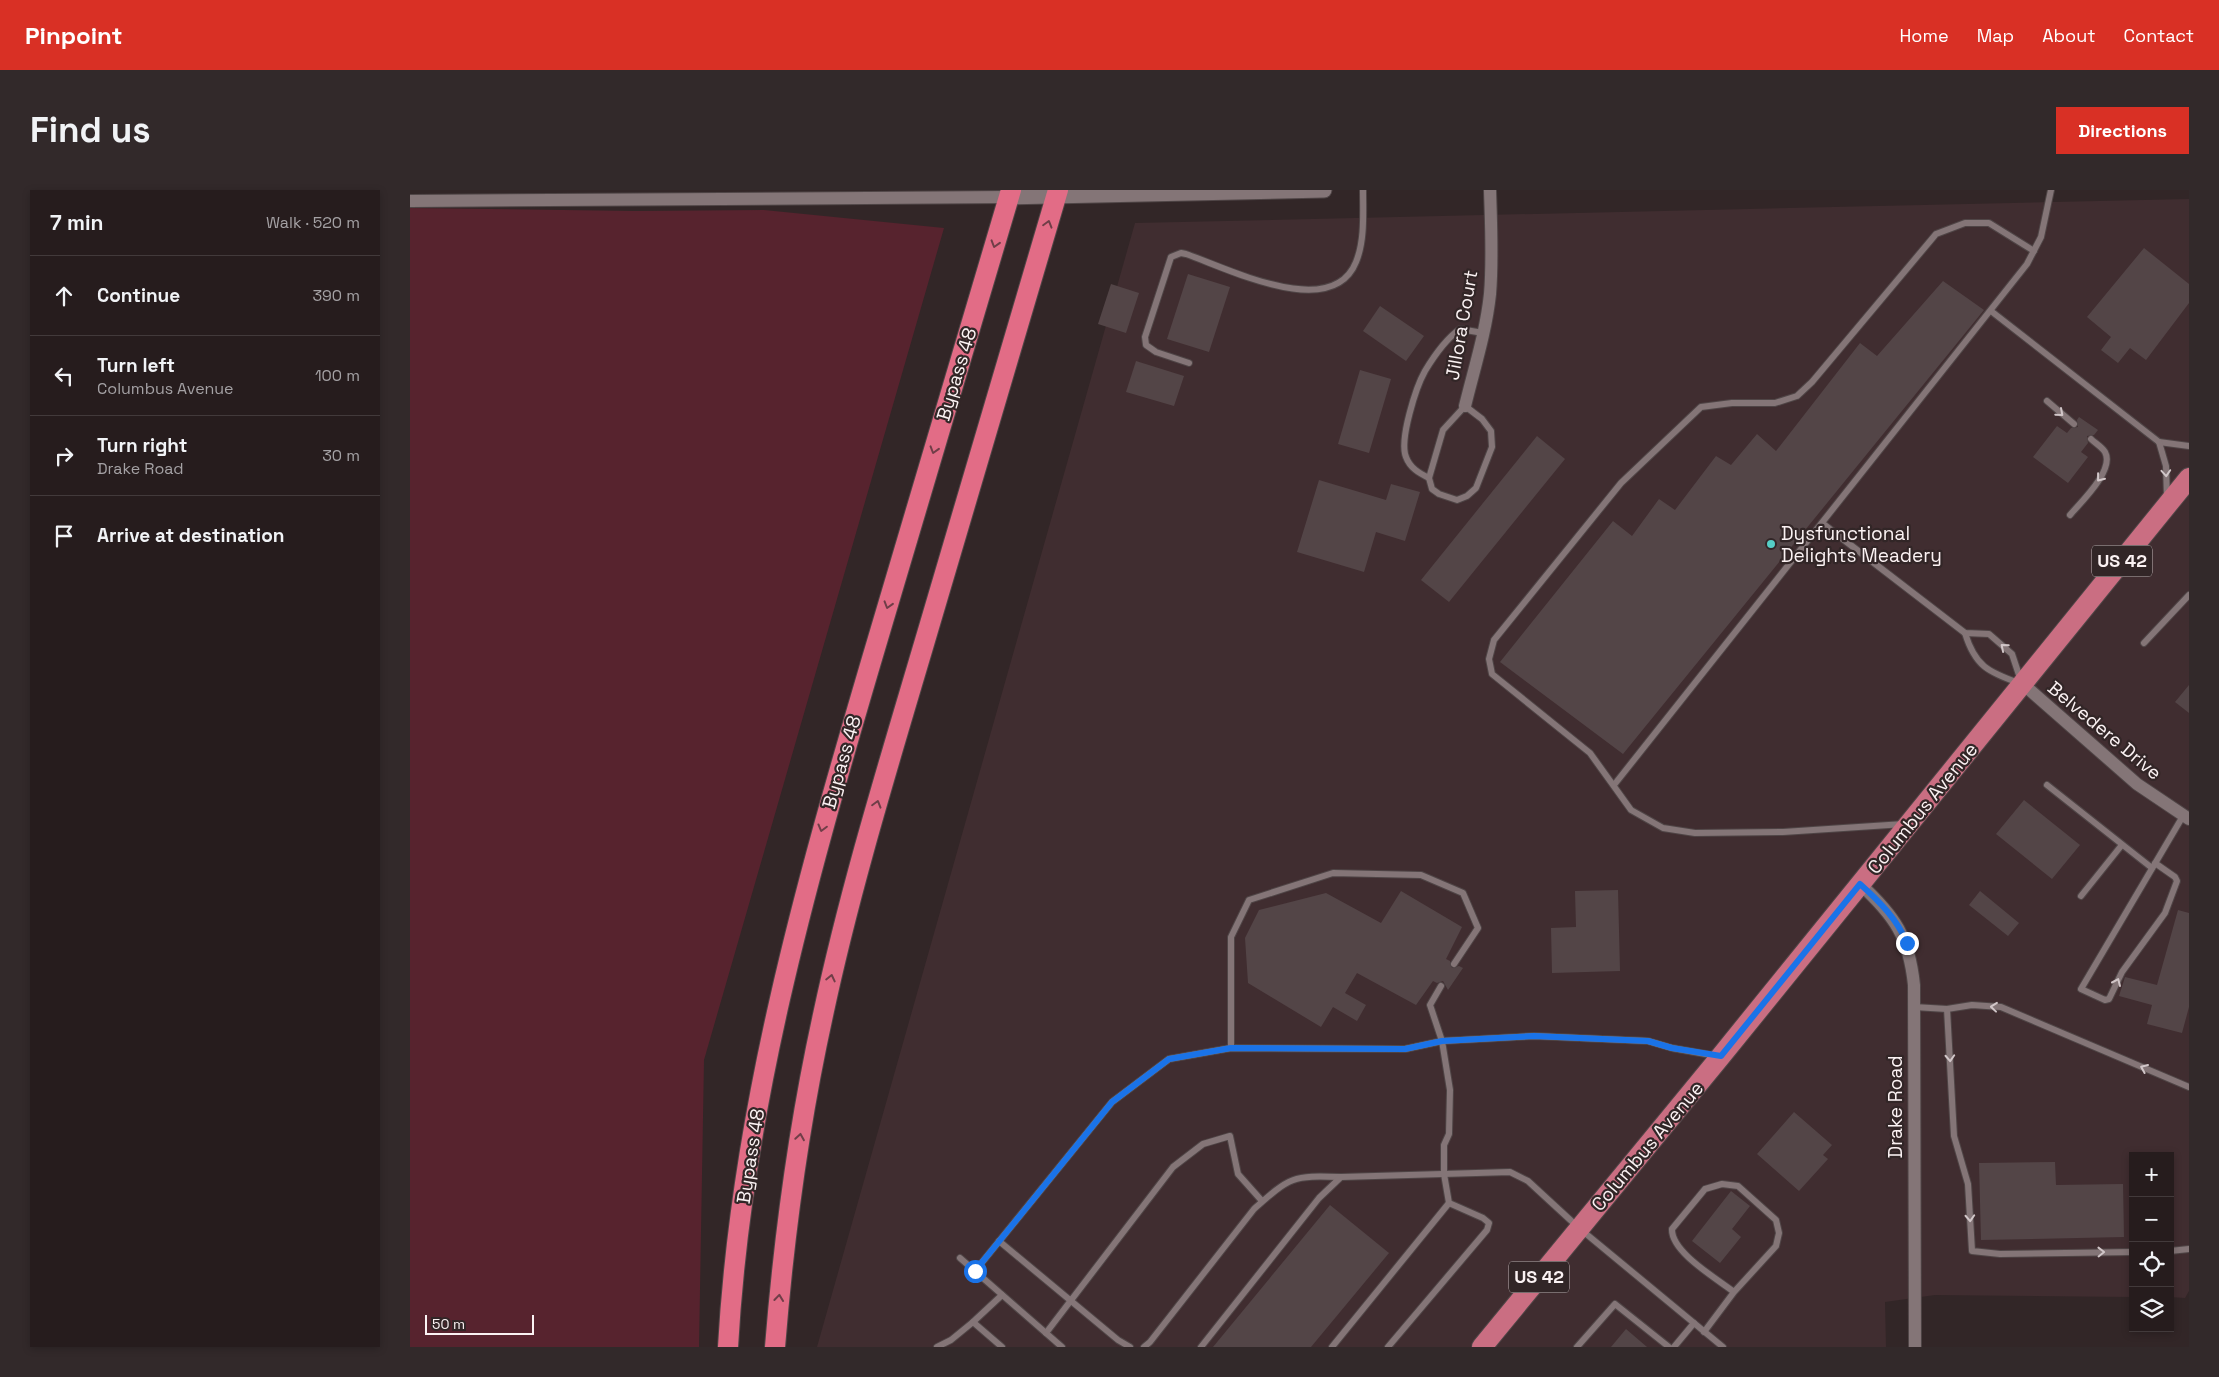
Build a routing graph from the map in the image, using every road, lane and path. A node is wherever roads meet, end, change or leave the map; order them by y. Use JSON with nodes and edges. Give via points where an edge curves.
{"nodes":[{"id":1,"x":1324,"y":190,"type":"edge"},
{"id":2,"x":1363,"y":190,"type":"edge"},
{"id":3,"x":1490,"y":190,"type":"edge"},
{"id":4,"x":2051,"y":190,"type":"edge"},
{"id":5,"x":1010,"y":193,"type":"edge"},
{"id":6,"x":1057,"y":193,"type":"edge"},
{"id":7,"x":469,"y":195,"type":"edge"},
{"id":8,"x":410,"y":201,"type":"edge"},
{"id":9,"x":2034,"y":251,"type":"junction"},
{"id":10,"x":1991,"y":311,"type":"junction"},
{"id":11,"x":1483,"y":332,"type":"junction"},
{"id":12,"x":1189,"y":363,"type":"dead end"},
{"id":13,"x":2047,"y":401,"type":"dead end"},
{"id":14,"x":1465,"y":406,"type":"junction"},
{"id":15,"x":2074,"y":424,"type":"dead end"},
{"id":16,"x":2091,"y":439,"type":"dead end"},
{"id":17,"x":2159,"y":442,"type":"junction"},
{"id":18,"x":2189,"y":446,"type":"edge"},
{"id":19,"x":1429,"y":478,"type":"junction"},
{"id":20,"x":2189,"y":478,"type":"edge"},
{"id":21,"x":2168,"y":504,"type":"junction"},
{"id":22,"x":2070,"y":515,"type":"dead end"},
{"id":23,"x":1822,"y":523,"type":"junction"},
{"id":24,"x":2189,"y":595,"type":"edge"},
{"id":25,"x":1965,"y":633,"type":"junction"},
{"id":26,"x":2144,"y":643,"type":"dead end"},
{"id":27,"x":2023,"y":684,"type":"junction"},
{"id":28,"x":1614,"y":785,"type":"junction"},
{"id":29,"x":2046,"y":785,"type":"dead end"},
{"id":30,"x":2186,"y":817,"type":"edge"},
{"id":31,"x":1910,"y":823,"type":"junction"},
{"id":32,"x":2121,"y":846,"type":"junction"},
{"id":33,"x":2154,"y":865,"type":"junction"},
{"id":34,"x":1860,"y":884,"type":"junction"},
{"id":35,"x":2081,"y":896,"type":"dead end"},
{"id":36,"x":1454,"y":964,"type":"dead end"},
{"id":37,"x":1442,"y":986,"type":"dead end"},
{"id":38,"x":1914,"y":1007,"type":"junction"},
{"id":39,"x":1947,"y":1009,"type":"junction"},
{"id":40,"x":1442,"y":1041,"type":"junction"},
{"id":41,"x":1231,"y":1048,"type":"junction"},
{"id":42,"x":1721,"y":1056,"type":"junction"},
{"id":43,"x":2189,"y":1087,"type":"edge"},
{"id":44,"x":1444,"y":1174,"type":"junction"},
{"id":45,"x":1341,"y":1178,"type":"junction"},
{"id":46,"x":1262,"y":1201,"type":"junction"},
{"id":47,"x":1449,"y":1203,"type":"junction"},
{"id":48,"x":1579,"y":1228,"type":"junction"},
{"id":49,"x":999,"y":1241,"type":"junction"},
{"id":50,"x":2189,"y":1249,"type":"edge"},
{"id":51,"x":2174,"y":1251,"type":"edge"},
{"id":52,"x":2129,"y":1252,"type":"edge"},
{"id":53,"x":960,"y":1258,"type":"dead end"},
{"id":54,"x":975,"y":1271,"type":"junction"},
{"id":55,"x":1734,"y":1292,"type":"junction"},
{"id":56,"x":1002,"y":1295,"type":"junction"},
{"id":57,"x":1070,"y":1301,"type":"junction"},
{"id":58,"x":973,"y":1322,"type":"junction"},
{"id":59,"x":1694,"y":1323,"type":"junction"},
{"id":60,"x":1704,"y":1332,"type":"junction"},
{"id":61,"x":1046,"y":1333,"type":"junction"},
{"id":62,"x":1660,"y":1340,"type":"junction"},
{"id":63,"x":728,"y":1347,"type":"edge"},
{"id":64,"x":775,"y":1347,"type":"edge"},
{"id":65,"x":937,"y":1347,"type":"edge"},
{"id":66,"x":1002,"y":1347,"type":"edge"},
{"id":67,"x":1062,"y":1347,"type":"edge"},
{"id":68,"x":1130,"y":1347,"type":"edge"},
{"id":69,"x":1144,"y":1347,"type":"edge"},
{"id":70,"x":1201,"y":1347,"type":"edge"},
{"id":71,"x":1332,"y":1347,"type":"edge"},
{"id":72,"x":1388,"y":1347,"type":"edge"},
{"id":73,"x":1482,"y":1347,"type":"edge"},
{"id":74,"x":1577,"y":1347,"type":"edge"},
{"id":75,"x":1655,"y":1347,"type":"edge"},
{"id":76,"x":1670,"y":1347,"type":"edge"},
{"id":77,"x":1674,"y":1347,"type":"edge"},
{"id":78,"x":1722,"y":1347,"type":"edge"},
{"id":79,"x":1915,"y":1347,"type":"edge"}],
"edges":[{"from":1,"to":6,"type":"street"},
{"from":2,"to":12,"type":"lane","via":[[1362,229],[1356,264],[1341,280],[1323,290],[1309,291],[1270,284],[1186,254],[1171,257],[1145,337],[1146,344],[1156,352]]},
{"from":3,"to":11,"type":"street","name":"Jillora Court","via":[[1492,262]]},
{"from":4,"to":9,"type":"lane","via":[[2041,237]]},
{"from":5,"to":6,"type":"street"},
{"from":5,"to":7,"type":"street"},
{"from":5,"to":63,"type":"highway","name":"Bypass 48","one_way":true,"via":[[798,916],[746,1172]]},
{"from":64,"to":6,"type":"highway","one_way":true,"via":[[789,1207],[804,1110],[844,928],[874,813]]},
{"from":7,"to":8,"type":"street"},
{"from":9,"to":10,"type":"lane"},
{"from":9,"to":28,"type":"lane","via":[[1989,223],[1965,223],[1936,234],[1797,396],[1775,403],[1701,407],[1621,483],[1494,640],[1489,659],[1492,674],[1590,753]]},
{"from":10,"to":17,"type":"lane"},
{"from":10,"to":23,"type":"lane"},
{"from":11,"to":14,"type":"street","name":"Jillora Court"},
{"from":11,"to":19,"type":"lane","via":[[1460,329],[1424,372],[1407,424],[1405,445],[1406,457],[1416,472]]},
{"from":13,"to":15,"type":"lane","one_way":true},
{"from":14,"to":19,"type":"lane","via":[[1442,430]]},
{"from":14,"to":19,"type":"lane","via":[[1482,418],[1491,431],[1492,447],[1476,488],[1458,500],[1432,489]]},
{"from":16,"to":22,"type":"lane","one_way":true,"via":[[2105,451],[2106,472]]},
{"from":17,"to":18,"type":"lane"},
{"from":17,"to":21,"type":"lane","one_way":true,"via":[[2166,466]]},
{"from":20,"to":21,"type":"main road","name":"Columbus Avenue","number":"US 42"},
{"from":21,"to":27,"type":"main road","name":"Columbus Avenue","number":"US 42"},
{"from":23,"to":25,"type":"lane"},
{"from":23,"to":28,"type":"lane"},
{"from":24,"to":26,"type":"lane"},
{"from":25,"to":27,"type":"lane","via":[[1971,652],[1991,673]]},
{"from":27,"to":25,"type":"lane","one_way":true,"via":[[2012,654],[1989,634]]},
{"from":27,"to":30,"type":"street","name":"Belvedere Drive","via":[[2137,784]]},
{"from":27,"to":31,"type":"main road","name":"Columbus Avenue","number":"US 42"},
{"from":28,"to":31,"type":"lane","via":[[1631,810],[1662,828],[1695,833],[1817,831]]},
{"from":29,"to":32,"type":"lane"},
{"from":30,"to":33,"type":"lane"},
{"from":31,"to":34,"type":"main road","name":"Columbus Avenue","number":"US 42"},
{"from":32,"to":33,"type":"lane"},
{"from":32,"to":35,"type":"lane"},
{"from":33,"to":33,"type":"lane","one_way":true,"via":[[2081,989],[2109,999],[2122,972],[2165,913],[2177,881]]},
{"from":34,"to":38,"type":"street","name":"Drake Road","via":[[1883,905],[1903,934],[1912,964]]},
{"from":34,"to":42,"type":"main road","name":"Columbus Avenue","number":"US 42"},
{"from":36,"to":41,"type":"lane","via":[[1478,928],[1464,893],[1421,874],[1333,873],[1249,900],[1231,937]]},
{"from":37,"to":40,"type":"lane","via":[[1430,1005]]},
{"from":38,"to":39,"type":"lane"},
{"from":38,"to":79,"type":"street","name":"Drake Road"},
{"from":43,"to":39,"type":"lane","one_way":true,"via":[[2001,1007],[1972,1005]]},
{"from":39,"to":52,"type":"lane","one_way":true,"via":[[1954,1136],[1968,1184],[1972,1251],[2000,1254]]},
{"from":40,"to":41,"type":"lane","via":[[1405,1049]]},
{"from":40,"to":42,"type":"lane","via":[[1534,1036],[1648,1041]]},
{"from":40,"to":44,"type":"lane","via":[[1450,1090]]},
{"from":41,"to":49,"type":"lane","via":[[1169,1059],[1112,1102]]},
{"from":42,"to":48,"type":"main road","name":"Columbus Avenue","number":"US 42"},
{"from":44,"to":45,"type":"lane"},
{"from":44,"to":47,"type":"lane"},
{"from":44,"to":48,"type":"lane","via":[[1510,1172],[1528,1181]]},
{"from":45,"to":46,"type":"lane","via":[[1306,1175],[1285,1182]]},
{"from":45,"to":70,"type":"lane","via":[[1319,1198]]},
{"from":46,"to":57,"type":"lane","via":[[1238,1174],[1230,1136],[1204,1144],[1173,1167]]},
{"from":46,"to":69,"type":"lane"},
{"from":47,"to":71,"type":"lane"},
{"from":47,"to":72,"type":"lane","via":[[1483,1218],[1489,1224],[1487,1230]]},
{"from":48,"to":59,"type":"lane"},
{"from":48,"to":73,"type":"main road","name":"Columbus Avenue","number":"US 42"},
{"from":49,"to":54,"type":"lane"},
{"from":49,"to":57,"type":"lane"},
{"from":50,"to":51,"type":"lane"},
{"from":53,"to":54,"type":"lane"},
{"from":54,"to":56,"type":"lane"},
{"from":55,"to":55,"type":"lane","via":[[1776,1246],[1779,1233],[1776,1220],[1738,1186],[1722,1184],[1705,1189],[1672,1229],[1672,1236],[1681,1251]]},
{"from":55,"to":60,"type":"lane"},
{"from":56,"to":58,"type":"lane"},
{"from":56,"to":61,"type":"lane"},
{"from":57,"to":61,"type":"lane"},
{"from":57,"to":68,"type":"lane"},
{"from":58,"to":65,"type":"lane","via":[[952,1340]]},
{"from":58,"to":66,"type":"lane"},
{"from":59,"to":60,"type":"lane"},
{"from":59,"to":77,"type":"lane"},
{"from":60,"to":78,"type":"lane"},
{"from":61,"to":67,"type":"lane"},
{"from":62,"to":74,"type":"lane","via":[[1615,1304]]},
{"from":62,"to":75,"type":"lane"},
{"from":62,"to":76,"type":"lane"}]}
